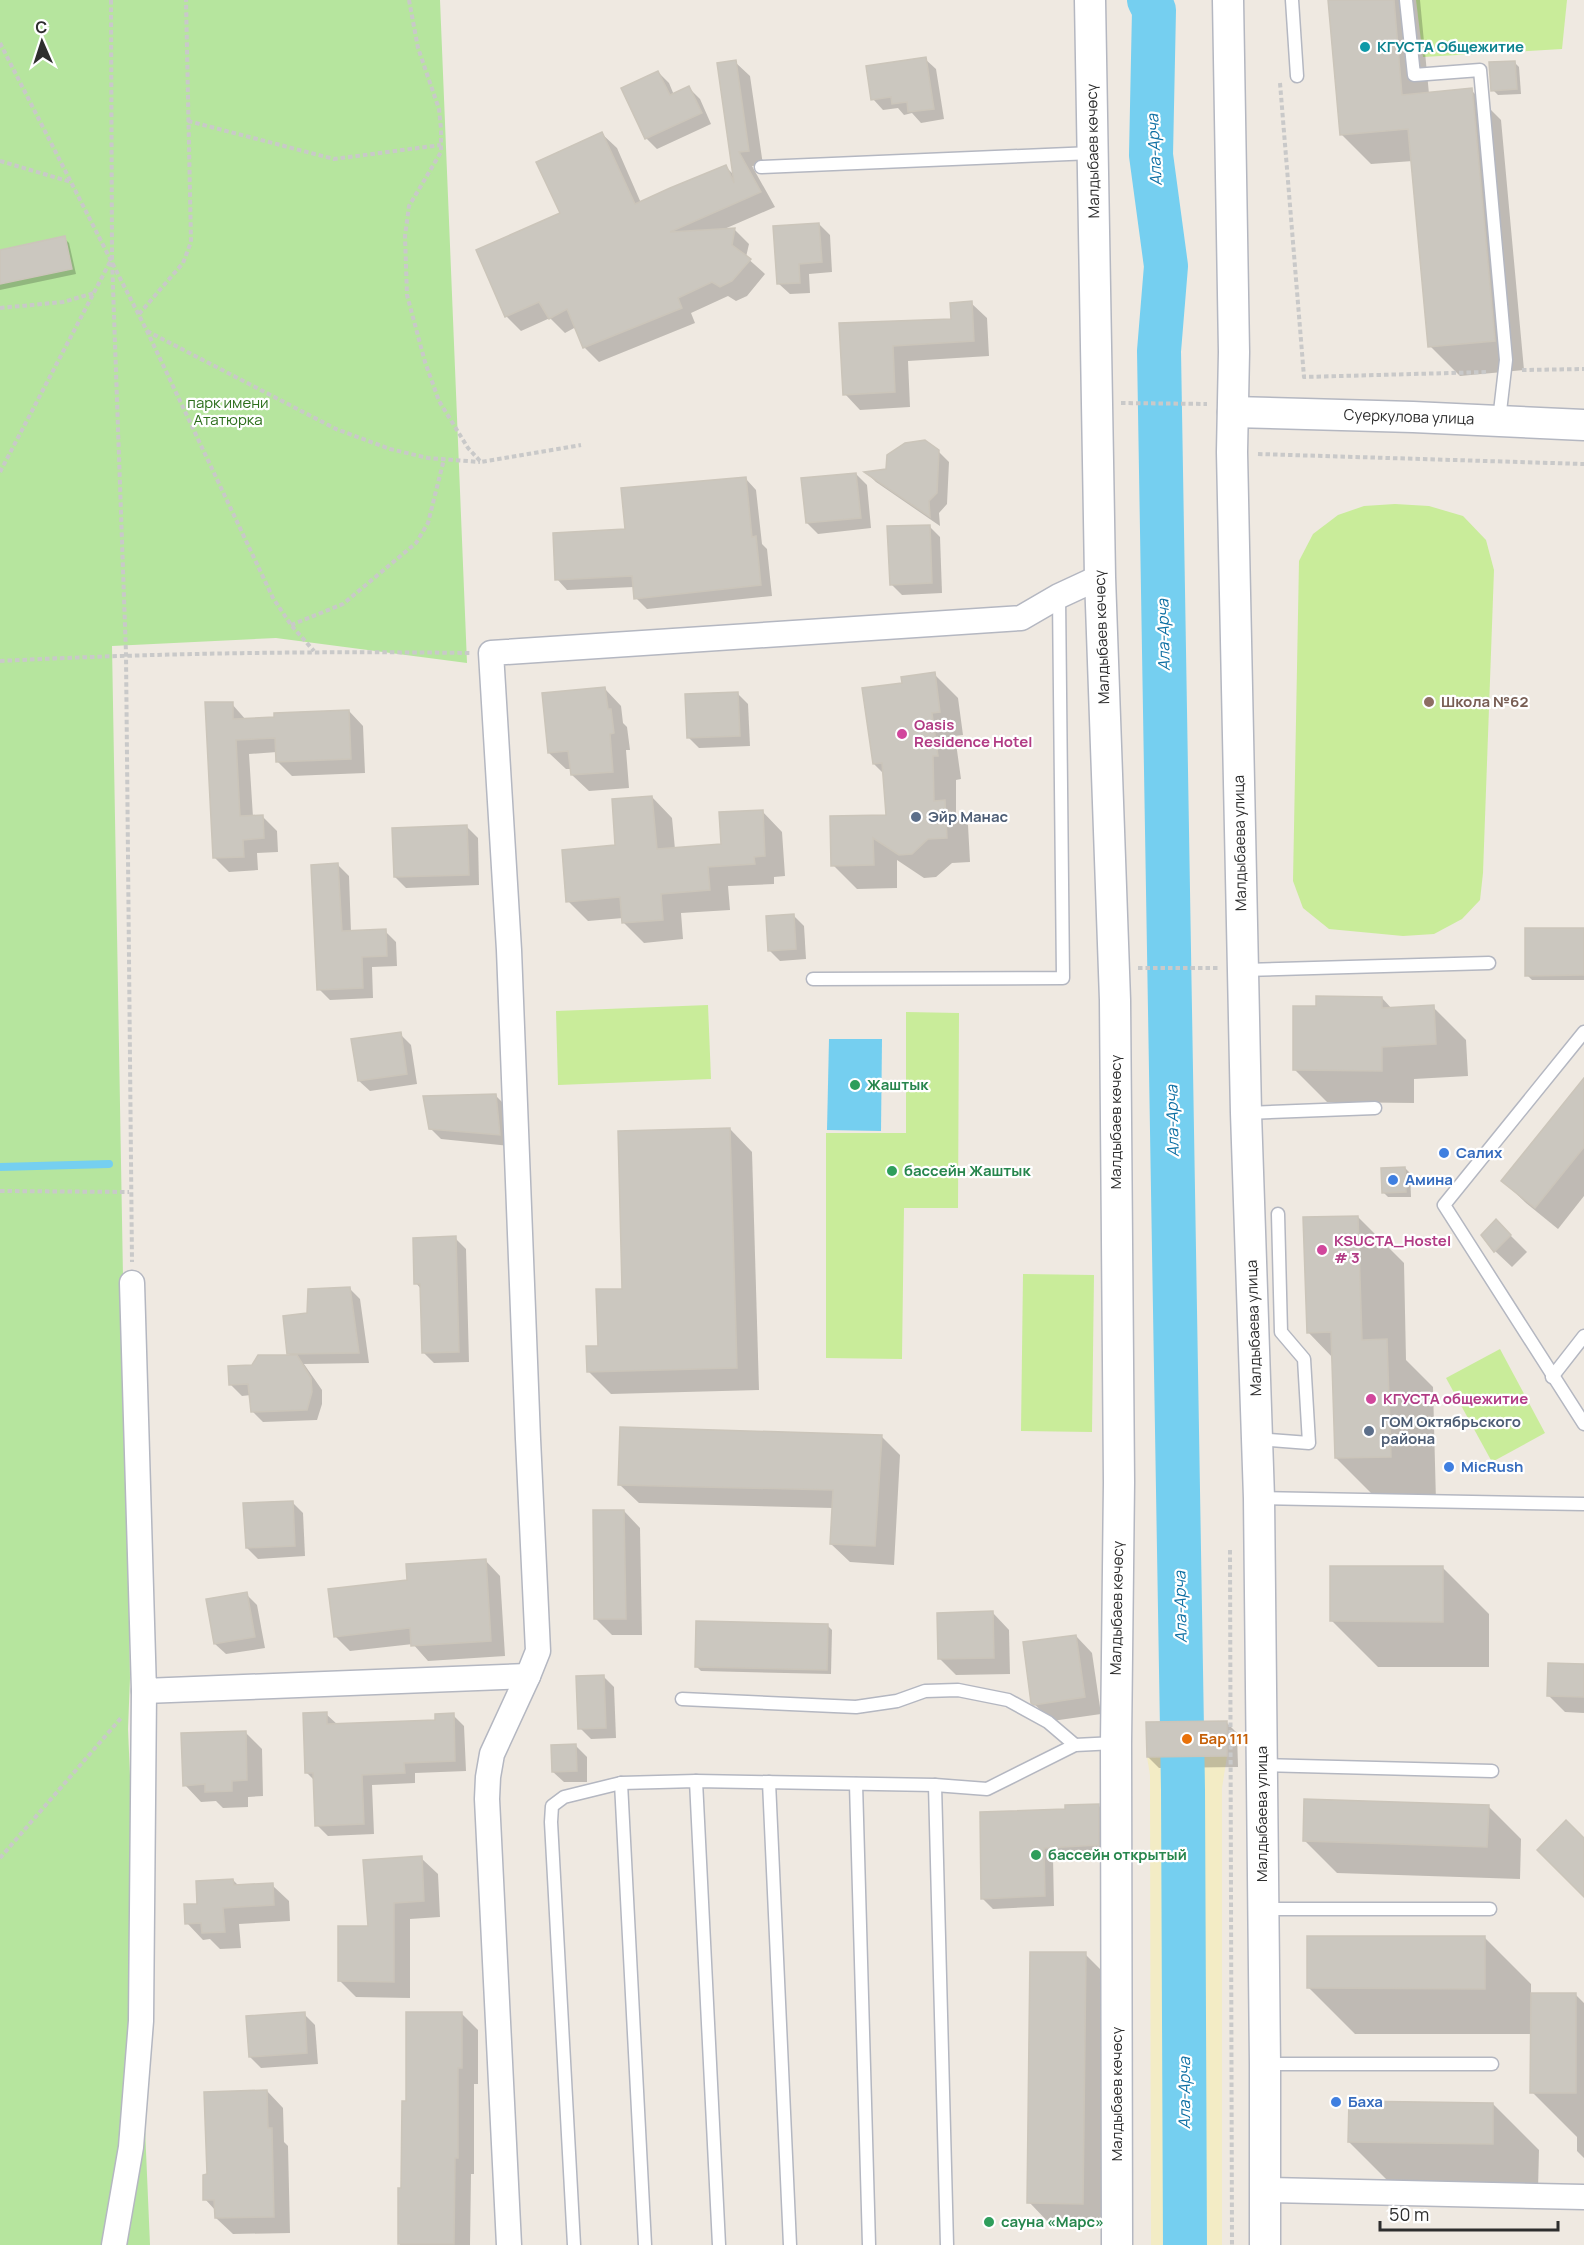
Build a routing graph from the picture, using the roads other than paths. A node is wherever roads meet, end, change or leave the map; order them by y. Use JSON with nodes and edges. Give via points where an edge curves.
{"nodes":[{"id":1,"x":1090,"y":0,"type":"edge"},
{"id":2,"x":1228,"y":0,"type":"edge"},
{"id":3,"x":1292,"y":0,"type":"edge"},
{"id":4,"x":1406,"y":0,"type":"edge"},
{"id":5,"x":1297,"y":76,"type":"dead end"},
{"id":6,"x":1093,"y":153,"type":"junction"},
{"id":7,"x":761,"y":167,"type":"dead end"},
{"id":8,"x":1220,"y":408,"type":"junction"},
{"id":9,"x":1499,"y":421,"type":"junction"},
{"id":10,"x":1584,"y":425,"type":"edge"},
{"id":11,"x":1100,"y":577,"type":"junction"},
{"id":12,"x":1059,"y":596,"type":"junction"},
{"id":13,"x":1490,"y":963,"type":"dead end"},
{"id":14,"x":1233,"y":969,"type":"junction"},
{"id":15,"x":813,"y":979,"type":"dead end"},
{"id":16,"x":1584,"y":1032,"type":"edge"},
{"id":17,"x":1375,"y":1107,"type":"dead end"},
{"id":18,"x":1246,"y":1113,"type":"junction"},
{"id":19,"x":1278,"y":1214,"type":"dead end"},
{"id":20,"x":132,"y":1283,"type":"road end"},
{"id":21,"x":1584,"y":1336,"type":"edge"},
{"id":22,"x":1552,"y":1377,"type":"junction"},
{"id":23,"x":1584,"y":1424,"type":"edge"},
{"id":24,"x":1258,"y":1439,"type":"junction"},
{"id":25,"x":1259,"y":1498,"type":"junction"},
{"id":26,"x":1584,"y":1504,"type":"edge"},
{"id":27,"x":528,"y":1676,"type":"junction"},
{"id":28,"x":144,"y":1691,"type":"junction"},
{"id":29,"x":682,"y":1699,"type":"dead end"},
{"id":30,"x":1116,"y":1743,"type":"junction"},
{"id":31,"x":1075,"y":1745,"type":"junction"},
{"id":32,"x":1262,"y":1765,"type":"junction"},
{"id":33,"x":1492,"y":1771,"type":"dead end"},
{"id":34,"x":696,"y":1781,"type":"junction"},
{"id":35,"x":769,"y":1782,"type":"junction"},
{"id":36,"x":621,"y":1783,"type":"junction"},
{"id":37,"x":856,"y":1784,"type":"junction"},
{"id":38,"x":935,"y":1785,"type":"junction"},
{"id":39,"x":1263,"y":1909,"type":"junction"},
{"id":40,"x":1490,"y":1909,"type":"dead end"},
{"id":41,"x":1265,"y":2064,"type":"junction"},
{"id":42,"x":1492,"y":2064,"type":"dead end"},
{"id":43,"x":1265,"y":2190,"type":"junction"},
{"id":44,"x":1584,"y":2197,"type":"edge"},
{"id":45,"x":114,"y":2245,"type":"edge"},
{"id":46,"x":509,"y":2245,"type":"edge"},
{"id":47,"x":574,"y":2245,"type":"edge"},
{"id":48,"x":645,"y":2245,"type":"edge"},
{"id":49,"x":719,"y":2245,"type":"edge"},
{"id":50,"x":790,"y":2245,"type":"edge"},
{"id":51,"x":869,"y":2245,"type":"edge"},
{"id":52,"x":947,"y":2245,"type":"edge"},
{"id":53,"x":1117,"y":2245,"type":"edge"},
{"id":54,"x":1265,"y":2245,"type":"edge"}],
"edges":[{"from":1,"to":6,"type":"street","name":"Малдыбаев көчөсү"},
{"from":2,"to":8,"type":"street"},
{"from":3,"to":5,"type":"lane"},
{"from":4,"to":9,"type":"lane","via":[[1414,75],[1480,70],[1506,360]]},
{"from":6,"to":7,"type":"lane"},
{"from":6,"to":11,"type":"street","name":"Малдыбаев көчөсү"},
{"from":8,"to":9,"type":"street","name":"Суеркулова улица"},
{"from":8,"to":14,"type":"street","name":"Малдыбаева улица","via":[[1232,453]]},
{"from":9,"to":10,"type":"street","name":"Суеркулова улица"},
{"from":11,"to":12,"type":"street"},
{"from":11,"to":30,"type":"street","name":"Малдыбаев көчөсү","via":[[1115,1000],[1119,1482]]},
{"from":12,"to":15,"type":"lane","via":[[1063,978]]},
{"from":12,"to":27,"type":"street","via":[[1021,618],[491,653],[509,950],[538,1651]]},
{"from":13,"to":14,"type":"lane"},
{"from":14,"to":18,"type":"street","name":"Малдыбаева улица"},
{"from":16,"to":22,"type":"lane","via":[[1444,1205]]},
{"from":17,"to":18,"type":"lane"},
{"from":18,"to":24,"type":"street","name":"Малдыбаева улица"},
{"from":19,"to":24,"type":"lane","via":[[1281,1332],[1304,1359],[1309,1443]]},
{"from":20,"to":28,"type":"street"},
{"from":21,"to":22,"type":"lane"},
{"from":22,"to":23,"type":"lane"},
{"from":24,"to":25,"type":"street","name":"Малдыбаева улица"},
{"from":25,"to":26,"type":"lane"},
{"from":25,"to":32,"type":"street","name":"Малдыбаева улица"},
{"from":27,"to":28,"type":"street"},
{"from":27,"to":46,"type":"street","via":[[492,1754],[487,1799]]},
{"from":28,"to":45,"type":"street","via":[[141,2021],[131,2147]]},
{"from":29,"to":31,"type":"lane","via":[[856,1707],[897,1701],[925,1691],[958,1690],[1008,1700],[1048,1722]]},
{"from":30,"to":31,"type":"lane"},
{"from":30,"to":53,"type":"street","name":"Малдыбаев көчөсү"},
{"from":31,"to":38,"type":"lane","via":[[987,1789]]},
{"from":32,"to":33,"type":"lane"},
{"from":32,"to":39,"type":"street","name":"Малдыбаева улица"},
{"from":34,"to":35,"type":"lane"},
{"from":34,"to":36,"type":"lane"},
{"from":34,"to":49,"type":"lane"},
{"from":35,"to":37,"type":"lane"},
{"from":35,"to":50,"type":"lane"},
{"from":36,"to":47,"type":"lane","via":[[564,1797],[552,1806]]},
{"from":36,"to":48,"type":"lane"},
{"from":37,"to":38,"type":"lane"},
{"from":37,"to":51,"type":"lane"},
{"from":38,"to":52,"type":"lane"},
{"from":39,"to":40,"type":"lane"},
{"from":39,"to":41,"type":"street","name":"Малдыбаева улица"},
{"from":41,"to":42,"type":"lane"},
{"from":41,"to":43,"type":"street","name":"Малдыбаева улица"},
{"from":43,"to":44,"type":"street"},
{"from":43,"to":54,"type":"street","name":"Малдыбаева улица"}]}
